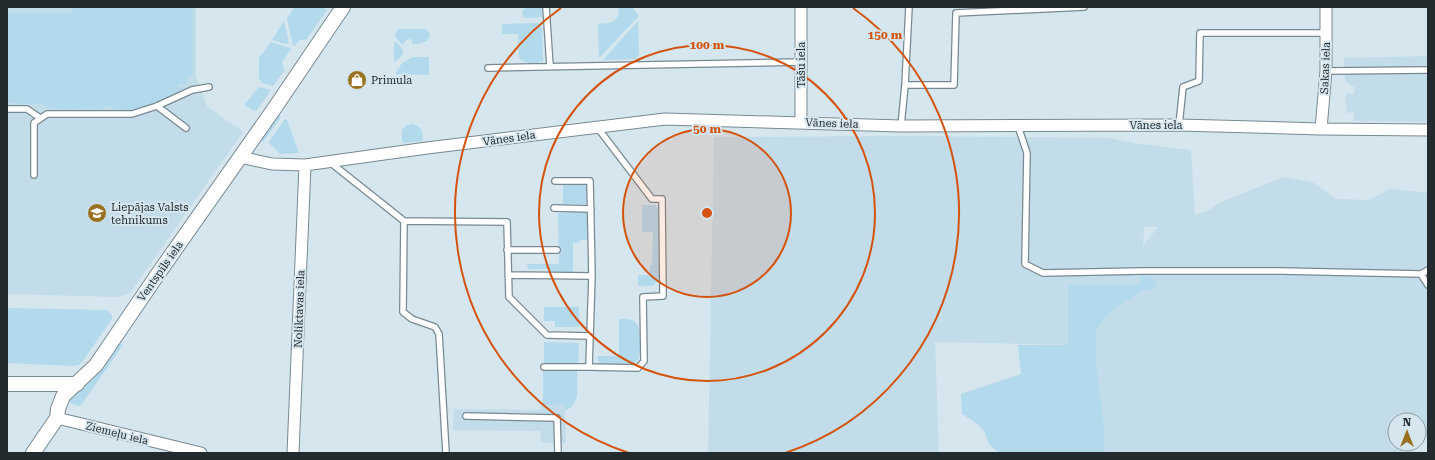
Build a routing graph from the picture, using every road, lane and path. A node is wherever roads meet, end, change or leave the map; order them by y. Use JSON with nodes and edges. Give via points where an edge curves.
{"nodes":[{"id":1,"x":343,"y":7,"type":"edge"},
{"id":2,"x":546,"y":7,"type":"edge"},
{"id":3,"x":801,"y":7,"type":"edge"},
{"id":4,"x":909,"y":7,"type":"edge"},
{"id":5,"x":1084,"y":7,"type":"edge"},
{"id":6,"x":1326,"y":7,"type":"edge"},
{"id":7,"x":1326,"y":33,"type":"junction"},
{"id":8,"x":801,"y":62,"type":"junction"},
{"id":9,"x":550,"y":66,"type":"junction"},
{"id":10,"x":488,"y":68,"type":"dead end"},
{"id":11,"x":1428,"y":70,"type":"edge"},
{"id":12,"x":1326,"y":71,"type":"junction"},
{"id":13,"x":905,"y":85,"type":"junction"},
{"id":14,"x":209,"y":87,"type":"dead end"},
{"id":15,"x":157,"y":106,"type":"junction"},
{"id":16,"x":7,"y":109,"type":"edge"},
{"id":17,"x":40,"y":118,"type":"junction"},
{"id":18,"x":801,"y":122,"type":"junction"},
{"id":19,"x":1018,"y":125,"type":"junction"},
{"id":20,"x":1179,"y":125,"type":"junction"},
{"id":21,"x":901,"y":126,"type":"junction"},
{"id":22,"x":597,"y":127,"type":"junction"},
{"id":23,"x":186,"y":128,"type":"dead end"},
{"id":24,"x":1321,"y":129,"type":"junction"},
{"id":25,"x":1428,"y":130,"type":"edge"},
{"id":26,"x":240,"y":157,"type":"junction"},
{"id":27,"x":331,"y":162,"type":"junction"},
{"id":28,"x":304,"y":165,"type":"junction"},
{"id":29,"x":34,"y":175,"type":"dead end"},
{"id":30,"x":555,"y":181,"type":"dead end"},
{"id":31,"x":554,"y":208,"type":"dead end"},
{"id":32,"x":591,"y":209,"type":"junction"},
{"id":33,"x":404,"y":221,"type":"junction"},
{"id":34,"x":507,"y":250,"type":"junction"},
{"id":35,"x":557,"y":250,"type":"dead end"},
{"id":36,"x":1428,"y":270,"type":"edge"},
{"id":37,"x":508,"y":274,"type":"junction"},
{"id":38,"x":1421,"y":274,"type":"junction"},
{"id":39,"x":592,"y":276,"type":"junction"},
{"id":40,"x":1428,"y":285,"type":"edge"},
{"id":41,"x":590,"y":336,"type":"junction"},
{"id":42,"x":544,"y":367,"type":"dead end"},
{"id":43,"x":589,"y":367,"type":"junction"},
{"id":44,"x":7,"y":384,"type":"edge"},
{"id":45,"x":77,"y":384,"type":"junction"},
{"id":46,"x":466,"y":416,"type":"dead end"},
{"id":47,"x":58,"y":418,"type":"junction"},
{"id":48,"x":33,"y":453,"type":"edge"},
{"id":49,"x":200,"y":453,"type":"edge"},
{"id":50,"x":293,"y":453,"type":"edge"},
{"id":51,"x":446,"y":453,"type":"edge"},
{"id":52,"x":558,"y":453,"type":"edge"}],
"edges":[{"from":1,"to":26,"type":"street","name":"Ventspils iela"},
{"from":2,"to":9,"type":"lane"},
{"from":3,"to":8,"type":"street","name":"Tāšu iela"},
{"from":4,"to":13,"type":"lane"},
{"from":5,"to":13,"type":"lane","via":[[956,12],[954,85]]},
{"from":6,"to":7,"type":"street","name":"Sakas iela"},
{"from":7,"to":12,"type":"street","name":"Sakas iela"},
{"from":7,"to":20,"type":"lane","via":[[1200,33],[1199,81],[1183,87]]},
{"from":8,"to":9,"type":"lane"},
{"from":8,"to":18,"type":"street","name":"Tāšu iela"},
{"from":9,"to":10,"type":"lane"},
{"from":11,"to":12,"type":"lane"},
{"from":12,"to":24,"type":"street","name":"Sakas iela"},
{"from":13,"to":21,"type":"lane"},
{"from":14,"to":15,"type":"lane","via":[[192,90]]},
{"from":15,"to":17,"type":"lane","via":[[132,114],[47,114]]},
{"from":15,"to":23,"type":"lane"},
{"from":16,"to":17,"type":"lane","via":[[27,109]]},
{"from":17,"to":29,"type":"lane","via":[[34,122]]},
{"from":18,"to":21,"type":"street","name":"Vānes iela"},
{"from":18,"to":22,"type":"street","name":"Vānes iela","via":[[665,119]]},
{"from":19,"to":20,"type":"street","name":"Vānes iela"},
{"from":19,"to":21,"type":"street","name":"Vānes iela"},
{"from":19,"to":38,"type":"lane","via":[[1027,153],[1025,264],[1043,273],[1266,271]]},
{"from":20,"to":24,"type":"street","name":"Vānes iela"},
{"from":22,"to":27,"type":"street","name":"Vānes iela"},
{"from":22,"to":43,"type":"lane","via":[[652,199],[662,199],[663,296],[643,297],[644,361],[638,368]]},
{"from":24,"to":25,"type":"street","name":"Vānes iela"},
{"from":26,"to":28,"type":"street","name":"Vānes iela","via":[[272,164]]},
{"from":26,"to":45,"type":"street","name":"Ventspils iela","via":[[96,366]]},
{"from":27,"to":28,"type":"street","name":"Vānes iela"},
{"from":27,"to":33,"type":"lane"},
{"from":28,"to":50,"type":"street","name":"Noliktavas iela"},
{"from":30,"to":32,"type":"lane","via":[[590,181]]},
{"from":31,"to":32,"type":"lane"},
{"from":32,"to":39,"type":"lane"},
{"from":33,"to":34,"type":"lane","via":[[507,222]]},
{"from":33,"to":51,"type":"lane","via":[[403,312],[412,319],[436,327],[440,334]]},
{"from":34,"to":35,"type":"lane"},
{"from":34,"to":37,"type":"lane"},
{"from":36,"to":38,"type":"lane"},
{"from":37,"to":39,"type":"lane"},
{"from":37,"to":41,"type":"lane","via":[[508,297],[547,335]]},
{"from":38,"to":40,"type":"lane"},
{"from":39,"to":41,"type":"lane"},
{"from":41,"to":43,"type":"lane"},
{"from":42,"to":43,"type":"lane"},
{"from":44,"to":45,"type":"street"},
{"from":45,"to":47,"type":"street","name":"Ventspils iela","via":[[63,396]]},
{"from":46,"to":52,"type":"lane","via":[[557,418]]},
{"from":47,"to":48,"type":"street","name":"Ventspils iela"},
{"from":47,"to":49,"type":"street","name":"Ziemeļu iela"}]}
